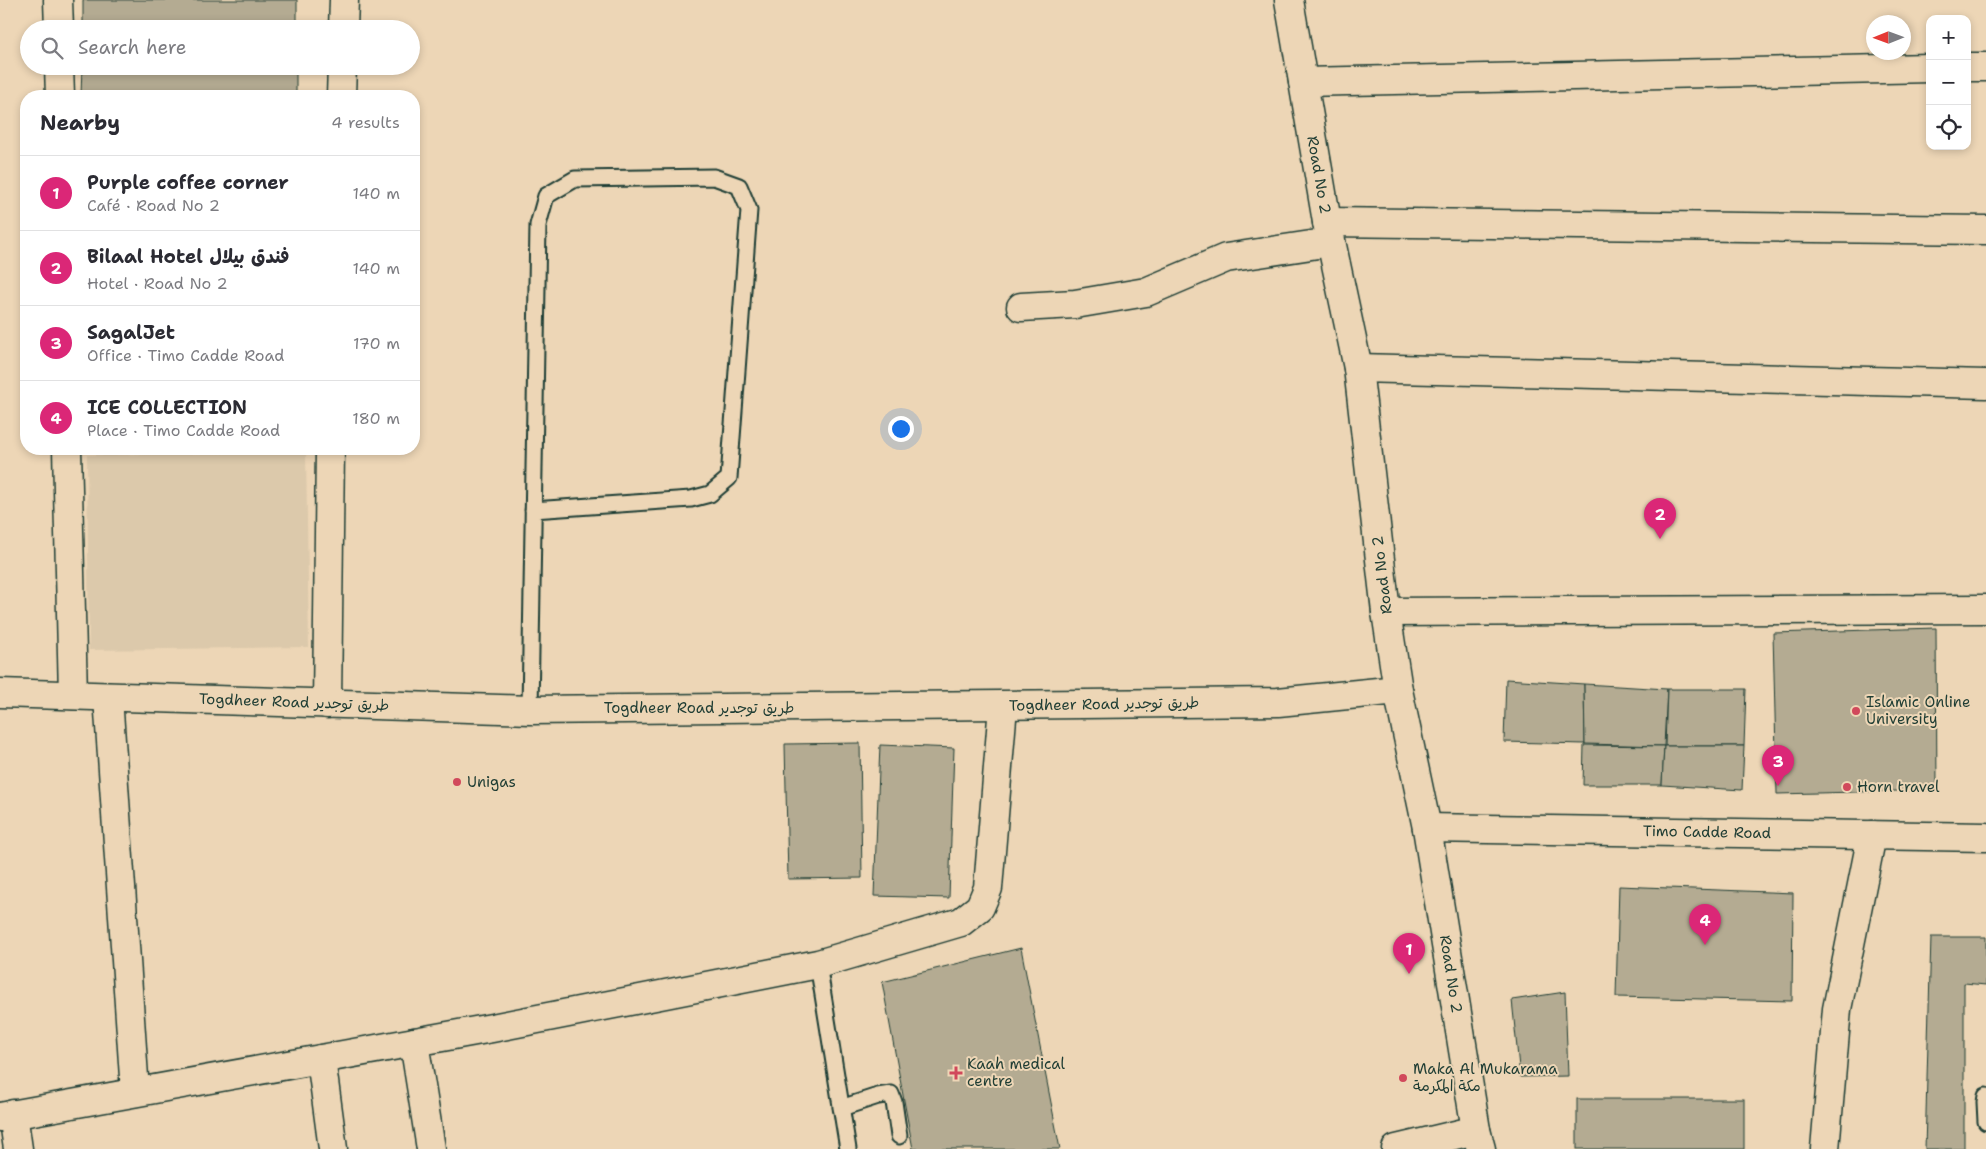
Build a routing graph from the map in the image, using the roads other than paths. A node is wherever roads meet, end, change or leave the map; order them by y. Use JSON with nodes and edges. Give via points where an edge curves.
{"nodes":[{"id":1,"x":58,"y":0,"type":"edge"},
{"id":2,"x":344,"y":0,"type":"edge"},
{"id":3,"x":1289,"y":0,"type":"edge"},
{"id":4,"x":58,"y":20,"type":"edge"},
{"id":5,"x":343,"y":20,"type":"edge"},
{"id":6,"x":1971,"y":67,"type":"edge"},
{"id":7,"x":1986,"y":67,"type":"edge"},
{"id":8,"x":1926,"y":68,"type":"edge"},
{"id":9,"x":59,"y":75,"type":"edge"},
{"id":10,"x":342,"y":75,"type":"edge"},
{"id":11,"x":1303,"y":82,"type":"junction"},
{"id":12,"x":60,"y":90,"type":"edge"},
{"id":13,"x":341,"y":90,"type":"edge"},
{"id":14,"x":1986,"y":230,"type":"edge"},
{"id":15,"x":1329,"y":232,"type":"junction"},
{"id":16,"x":1021,"y":307,"type":"dead end"},
{"id":17,"x":1358,"y":368,"type":"junction"},
{"id":18,"x":1986,"y":384,"type":"edge"},
{"id":19,"x":67,"y":455,"type":"edge"},
{"id":20,"x":330,"y":455,"type":"edge"},
{"id":21,"x":534,"y":510,"type":"junction"},
{"id":22,"x":1986,"y":609,"type":"edge"},
{"id":23,"x":1386,"y":612,"type":"junction"},
{"id":24,"x":1398,"y":690,"type":"junction"},
{"id":25,"x":0,"y":693,"type":"edge"},
{"id":26,"x":73,"y":695,"type":"junction"},
{"id":27,"x":108,"y":696,"type":"junction"},
{"id":28,"x":327,"y":704,"type":"junction"},
{"id":29,"x":1003,"y":706,"type":"junction"},
{"id":30,"x":530,"y":710,"type":"junction"},
{"id":31,"x":1427,"y":828,"type":"junction"},
{"id":32,"x":1872,"y":835,"type":"junction"},
{"id":33,"x":1986,"y":837,"type":"edge"},
{"id":34,"x":818,"y":964,"type":"junction"},
{"id":35,"x":414,"y":1042,"type":"junction"},
{"id":36,"x":321,"y":1059,"type":"junction"},
{"id":37,"x":135,"y":1092,"type":"junction"},
{"id":38,"x":1986,"y":1096,"type":"edge"},
{"id":39,"x":841,"y":1108,"type":"junction"},
{"id":40,"x":6,"y":1116,"type":"edge"},
{"id":41,"x":1986,"y":1122,"type":"edge"},
{"id":42,"x":899,"y":1136,"type":"dead end"},
{"id":43,"x":1479,"y":1139,"type":"edge"},
{"id":44,"x":18,"y":1149,"type":"edge"},
{"id":45,"x":333,"y":1149,"type":"edge"},
{"id":46,"x":431,"y":1149,"type":"edge"},
{"id":47,"x":848,"y":1149,"type":"edge"},
{"id":48,"x":1396,"y":1149,"type":"edge"},
{"id":49,"x":1825,"y":1149,"type":"edge"}],
"edges":[{"from":1,"to":4,"type":"street"},
{"from":2,"to":5,"type":"street"},
{"from":3,"to":11,"type":"street","name":"Road No 2"},
{"from":6,"to":7,"type":"street"},
{"from":8,"to":11,"type":"street"},
{"from":9,"to":12,"type":"street"},
{"from":10,"to":13,"type":"street"},
{"from":11,"to":15,"type":"street","name":"Road No 2"},
{"from":14,"to":15,"type":"street"},
{"from":15,"to":16,"type":"street","via":[[1226,258],[1146,292],[1075,304]]},
{"from":15,"to":17,"type":"street","name":"Road No 2"},
{"from":17,"to":18,"type":"street"},
{"from":17,"to":23,"type":"street","name":"Road No 2"},
{"from":19,"to":26,"type":"street"},
{"from":20,"to":28,"type":"street"},
{"from":21,"to":21,"type":"lane","via":[[538,225],[546,196],[576,179],[714,177],[739,186],[749,210],[729,478],[710,494],[691,499]]},
{"from":21,"to":30,"type":"lane"},
{"from":22,"to":23,"type":"street"},
{"from":23,"to":24,"type":"street","name":"Road No 2"},
{"from":24,"to":29,"type":"street","name":"Togdheer Road طريق توجدير","via":[[1278,702]]},
{"from":24,"to":31,"type":"street","name":"Road No 2"},
{"from":25,"to":26,"type":"street","name":"Togdheer Road طريق توجدير"},
{"from":26,"to":27,"type":"street","name":"Togdheer Road طريق توجدير"},
{"from":27,"to":28,"type":"street","name":"Togdheer Road طريق توجدير"},
{"from":27,"to":37,"type":"street"},
{"from":28,"to":30,"type":"street","name":"Togdheer Road طريق توجدير"},
{"from":29,"to":30,"type":"street","name":"Togdheer Road طريق توجدير"},
{"from":29,"to":34,"type":"street","via":[[988,888],[980,908],[961,922]]},
{"from":31,"to":32,"type":"street","name":"Timo Cadde Road"},
{"from":31,"to":43,"type":"street","name":"Road No 2"},
{"from":32,"to":33,"type":"street","name":"Timo Cadde Road"},
{"from":32,"to":49,"type":"street","via":[[1837,1009]]},
{"from":34,"to":35,"type":"street"},
{"from":34,"to":39,"type":"lane"},
{"from":35,"to":36,"type":"street"},
{"from":35,"to":46,"type":"street"},
{"from":36,"to":37,"type":"street"},
{"from":36,"to":45,"type":"street"},
{"from":37,"to":40,"type":"street"},
{"from":38,"to":41,"type":"lane"},
{"from":39,"to":42,"type":"lane","via":[[891,1094]]},
{"from":39,"to":47,"type":"lane"},
{"from":40,"to":44,"type":"street"},
{"from":43,"to":48,"type":"street"}]}
